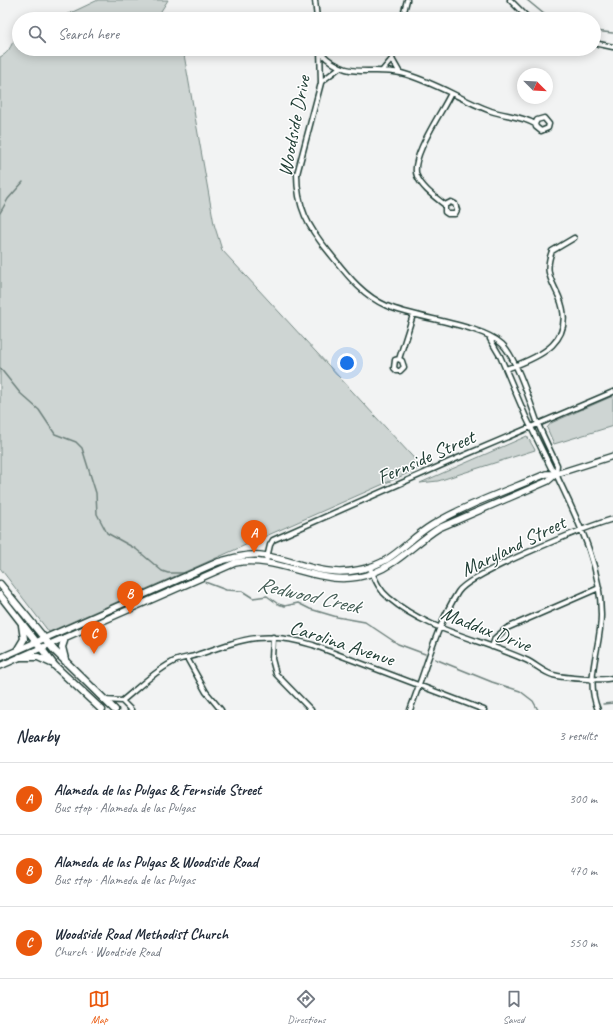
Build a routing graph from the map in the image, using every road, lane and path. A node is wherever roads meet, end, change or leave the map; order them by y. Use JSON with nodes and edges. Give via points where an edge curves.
{"nodes":[{"id":1,"x":315,"y":0,"type":"edge"},
{"id":2,"x":408,"y":0,"type":"edge"},
{"id":3,"x":510,"y":0,"type":"edge"},
{"id":4,"x":316,"y":12,"type":"edge"},
{"id":5,"x":404,"y":12,"type":"edge"},
{"id":6,"x":522,"y":12,"type":"edge"},
{"id":7,"x":601,"y":44,"type":"edge"},
{"id":8,"x":613,"y":47,"type":"edge"},
{"id":9,"x":321,"y":56,"type":"edge"},
{"id":10,"x":325,"y":56,"type":"edge"},
{"id":11,"x":393,"y":56,"type":"edge"},
{"id":12,"x":392,"y":59,"type":"junction"},
{"id":13,"x":339,"y":68,"type":"junction"},
{"id":14,"x":382,"y":71,"type":"junction"},
{"id":15,"x":400,"y":73,"type":"junction"},
{"id":16,"x":321,"y":83,"type":"junction"},
{"id":17,"x":451,"y":93,"type":"junction"},
{"id":18,"x":535,"y":124,"type":"dead end"},
{"id":19,"x":445,"y":205,"type":"dead end"},
{"id":20,"x":574,"y":238,"type":"dead end"},
{"id":21,"x":413,"y":315,"type":"junction"},
{"id":22,"x":490,"y":338,"type":"junction"},
{"id":23,"x":399,"y":359,"type":"dead end"},
{"id":24,"x":514,"y":366,"type":"junction"},
{"id":25,"x":506,"y":369,"type":"junction"},
{"id":26,"x":613,"y":392,"type":"edge"},
{"id":27,"x":538,"y":423,"type":"junction"},
{"id":28,"x":532,"y":426,"type":"junction"},
{"id":29,"x":613,"y":456,"type":"edge"},
{"id":30,"x":556,"y":474,"type":"junction"},
{"id":31,"x":613,"y":519,"type":"edge"},
{"id":32,"x":581,"y":530,"type":"junction"},
{"id":33,"x":267,"y":559,"type":"junction"},
{"id":34,"x":371,"y":570,"type":"junction"},
{"id":35,"x":0,"y":584,"type":"edge"},
{"id":36,"x":599,"y":588,"type":"junction"},
{"id":37,"x":150,"y":592,"type":"junction"},
{"id":38,"x":0,"y":596,"type":"edge"},
{"id":39,"x":153,"y":598,"type":"junction"},
{"id":40,"x":99,"y":614,"type":"junction"},
{"id":41,"x":102,"y":621,"type":"junction"},
{"id":42,"x":22,"y":623,"type":"junction"},
{"id":43,"x":440,"y":628,"type":"junction"},
{"id":44,"x":273,"y":637,"type":"junction"},
{"id":45,"x":44,"y":638,"type":"junction"},
{"id":46,"x":65,"y":638,"type":"junction"},
{"id":47,"x":35,"y":642,"type":"junction"},
{"id":48,"x":50,"y":645,"type":"junction"},
{"id":49,"x":492,"y":647,"type":"junction"},
{"id":50,"x":41,"y":648,"type":"junction"},
{"id":51,"x":18,"y":649,"type":"junction"},
{"id":52,"x":20,"y":657,"type":"junction"},
{"id":53,"x":0,"y":658,"type":"edge"},
{"id":54,"x":187,"y":658,"type":"junction"},
{"id":55,"x":66,"y":662,"type":"junction"},
{"id":56,"x":54,"y":664,"type":"junction"},
{"id":57,"x":0,"y":666,"type":"edge"},
{"id":58,"x":591,"y":678,"type":"junction"},
{"id":59,"x":613,"y":678,"type":"edge"},
{"id":60,"x":420,"y":685,"type":"junction"},
{"id":61,"x":105,"y":700,"type":"junction"},
{"id":62,"x":122,"y":701,"type":"junction"},
{"id":63,"x":102,"y":710,"type":"edge"},
{"id":64,"x":115,"y":710,"type":"edge"},
{"id":65,"x":131,"y":710,"type":"edge"},
{"id":66,"x":221,"y":710,"type":"edge"},
{"id":67,"x":311,"y":710,"type":"edge"},
{"id":68,"x":410,"y":710,"type":"edge"},
{"id":69,"x":484,"y":710,"type":"edge"},
{"id":70,"x":598,"y":710,"type":"edge"}],
"edges":[{"from":1,"to":4,"type":"street"},
{"from":2,"to":5,"type":"street"},
{"from":3,"to":6,"type":"street"},
{"from":7,"to":8,"type":"street"},
{"from":9,"to":16,"type":"street","name":"Woodside Drive"},
{"from":10,"to":13,"type":"street"},
{"from":11,"to":12,"type":"street"},
{"from":12,"to":14,"type":"street"},
{"from":12,"to":15,"type":"street"},
{"from":13,"to":14,"type":"street","via":[[352,71]]},
{"from":13,"to":16,"type":"street"},
{"from":14,"to":15,"type":"street"},
{"from":15,"to":17,"type":"street"},
{"from":16,"to":21,"type":"street","name":"Woodside Drive","via":[[297,174],[297,189],[307,223],[367,295],[387,306]]},
{"from":17,"to":18,"type":"street","via":[[492,111],[529,120]]},
{"from":17,"to":19,"type":"street","via":[[419,154],[416,165],[416,175]]},
{"from":20,"to":24,"type":"street","via":[[552,251],[548,262],[550,278],[563,308],[565,322],[562,331],[555,344]]},
{"from":21,"to":22,"type":"street","name":"Woodside Drive","via":[[464,327]]},
{"from":21,"to":23,"type":"street"},
{"from":22,"to":24,"type":"street","name":"Woodside Drive","via":[[502,344]]},
{"from":22,"to":25,"type":"street"},
{"from":24,"to":25,"type":"street"},
{"from":24,"to":27,"type":"street","name":"Woodside Drive"},
{"from":25,"to":28,"type":"street"},
{"from":26,"to":27,"type":"street","name":"Fernside Street"},
{"from":27,"to":28,"type":"street","name":"Fernside Street"},
{"from":27,"to":30,"type":"street","name":"Woodside Drive","via":[[557,465]]},
{"from":28,"to":30,"type":"street"},
{"from":28,"to":33,"type":"street","name":"Fernside Street","via":[[274,540],[270,545]]},
{"from":29,"to":30,"type":"main road"},
{"from":30,"to":32,"type":"street"},
{"from":30,"to":34,"type":"main road","via":[[546,474],[447,517],[425,530],[399,553]]},
{"from":31,"to":32,"type":"street","name":"Maryland Street"},
{"from":32,"to":36,"type":"street","via":[[597,573]]},
{"from":32,"to":43,"type":"street","name":"Maryland Street","via":[[477,577],[458,590]]},
{"from":33,"to":34,"type":"main road","via":[[318,577],[357,577]]},
{"from":33,"to":37,"type":"main road","via":[[249,555],[218,562]]},
{"from":33,"to":39,"type":"main road","via":[[234,563]]},
{"from":34,"to":43,"type":"street","name":"Maddux Drive","via":[[377,585],[388,597],[416,617]]},
{"from":35,"to":45,"type":"main road"},
{"from":36,"to":49,"type":"street","via":[[507,628],[496,638]]},
{"from":36,"to":58,"type":"street","via":[[600,635]]},
{"from":37,"to":39,"type":"main road"},
{"from":37,"to":40,"type":"main road"},
{"from":38,"to":42,"type":"main road"},
{"from":39,"to":41,"type":"main road"},
{"from":40,"to":41,"type":"main road"},
{"from":40,"to":45,"type":"main road"},
{"from":41,"to":46,"type":"main road"},
{"from":42,"to":47,"type":"main road"},
{"from":42,"to":51,"type":"main road","via":[[24,639]]},
{"from":43,"to":49,"type":"street","name":"Maddux Drive"},
{"from":43,"to":60,"type":"street","name":"Maryland Street"},
{"from":44,"to":54,"type":"street","name":"Carolina Avenue","via":[[258,636],[240,640]]},
{"from":44,"to":60,"type":"street","name":"Carolina Avenue","via":[[313,645]]},
{"from":44,"to":67,"type":"street","via":[[272,659],[276,674]]},
{"from":45,"to":47,"type":"main road"},
{"from":45,"to":48,"type":"main road"},
{"from":46,"to":48,"type":"main road"},
{"from":46,"to":55,"type":"main road","via":[[62,650]]},
{"from":47,"to":50,"type":"main road"},
{"from":47,"to":51,"type":"main road"},
{"from":48,"to":50,"type":"main road"},
{"from":48,"to":55,"type":"main road"},
{"from":49,"to":58,"type":"street","name":"Maddux Drive","via":[[526,660],[550,674]]},
{"from":50,"to":52,"type":"main road"},
{"from":50,"to":56,"type":"main road"},
{"from":51,"to":53,"type":"main road"},
{"from":52,"to":56,"type":"main road","via":[[38,657]]},
{"from":52,"to":57,"type":"main road"},
{"from":54,"to":62,"type":"street","name":"Carolina Avenue","via":[[172,662]]},
{"from":54,"to":66,"type":"street","via":[[206,692]]},
{"from":55,"to":61,"type":"main road"},
{"from":56,"to":63,"type":"main road"},
{"from":58,"to":59,"type":"street","name":"Maddux Drive"},
{"from":58,"to":70,"type":"street","via":[[592,697]]},
{"from":60,"to":68,"type":"street","name":"Maryland Street"},
{"from":60,"to":69,"type":"street","name":"Carolina Avenue"},
{"from":61,"to":62,"type":"street"},
{"from":61,"to":64,"type":"main road"},
{"from":62,"to":65,"type":"street"}]}
